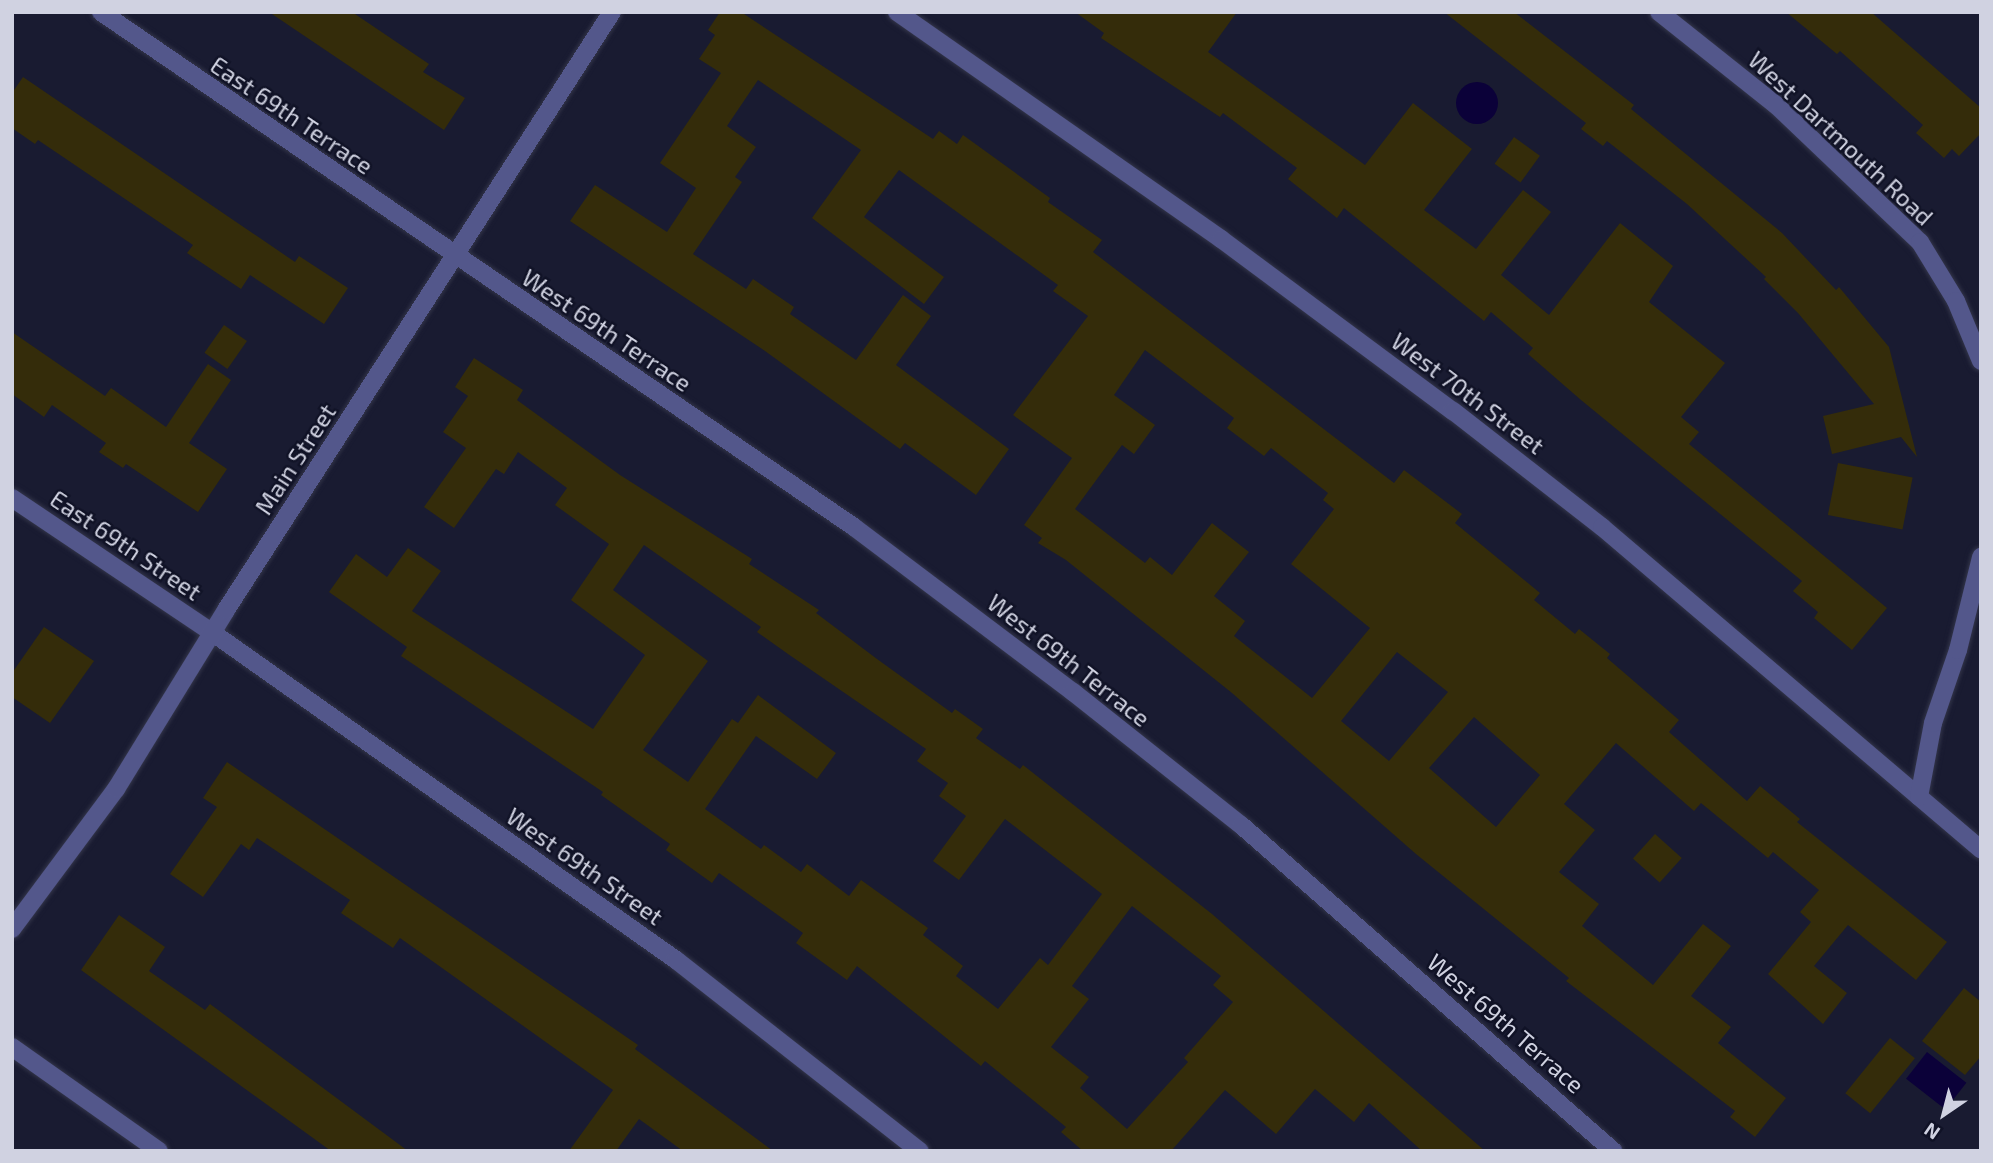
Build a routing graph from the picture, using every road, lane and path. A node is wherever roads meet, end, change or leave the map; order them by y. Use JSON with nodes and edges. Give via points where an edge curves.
{"nodes":[{"id":1,"x":101,"y":12,"type":"edge"},
{"id":2,"x":612,"y":12,"type":"edge"},
{"id":3,"x":897,"y":12,"type":"edge"},
{"id":4,"x":1659,"y":12,"type":"edge"},
{"id":5,"x":456,"y":257,"type":"junction"},
{"id":6,"x":1981,"y":361,"type":"edge"},
{"id":7,"x":12,"y":498,"type":"edge"},
{"id":8,"x":1981,"y":557,"type":"edge"},
{"id":9,"x":213,"y":633,"type":"junction"},
{"id":10,"x":1919,"y":797,"type":"junction"},
{"id":11,"x":1981,"y":850,"type":"edge"},
{"id":12,"x":12,"y":929,"type":"edge"},
{"id":13,"x":12,"y":1046,"type":"edge"},
{"id":14,"x":159,"y":1151,"type":"edge"},
{"id":15,"x":920,"y":1151,"type":"edge"},
{"id":16,"x":1614,"y":1151,"type":"edge"}],
"edges":[{"from":1,"to":5,"type":"street","name":"East 69th Terrace"},
{"from":2,"to":5,"type":"street","name":"Main Street"},
{"from":3,"to":10,"type":"street","name":"West 70th Street","via":[[1221,239],[1453,411],[1602,527]]},
{"from":4,"to":6,"type":"street","name":"West Dartmouth Road","via":[[1776,104],[1920,242],[1956,301]]},
{"from":5,"to":9,"type":"street","name":"Main Street"},
{"from":5,"to":16,"type":"street","name":"West 69th Terrace","via":[[854,527],[1073,692],[1241,825]]},
{"from":7,"to":9,"type":"street","name":"East 69th Street"},
{"from":8,"to":10,"type":"street","via":[[1958,650],[1933,723]]},
{"from":9,"to":12,"type":"street","name":"Main Street","via":[[116,789]]},
{"from":9,"to":15,"type":"street","name":"West 69th Street","via":[[676,960]]},
{"from":10,"to":11,"type":"street","name":"West 70th Street"},
{"from":13,"to":14,"type":"street"}]}
